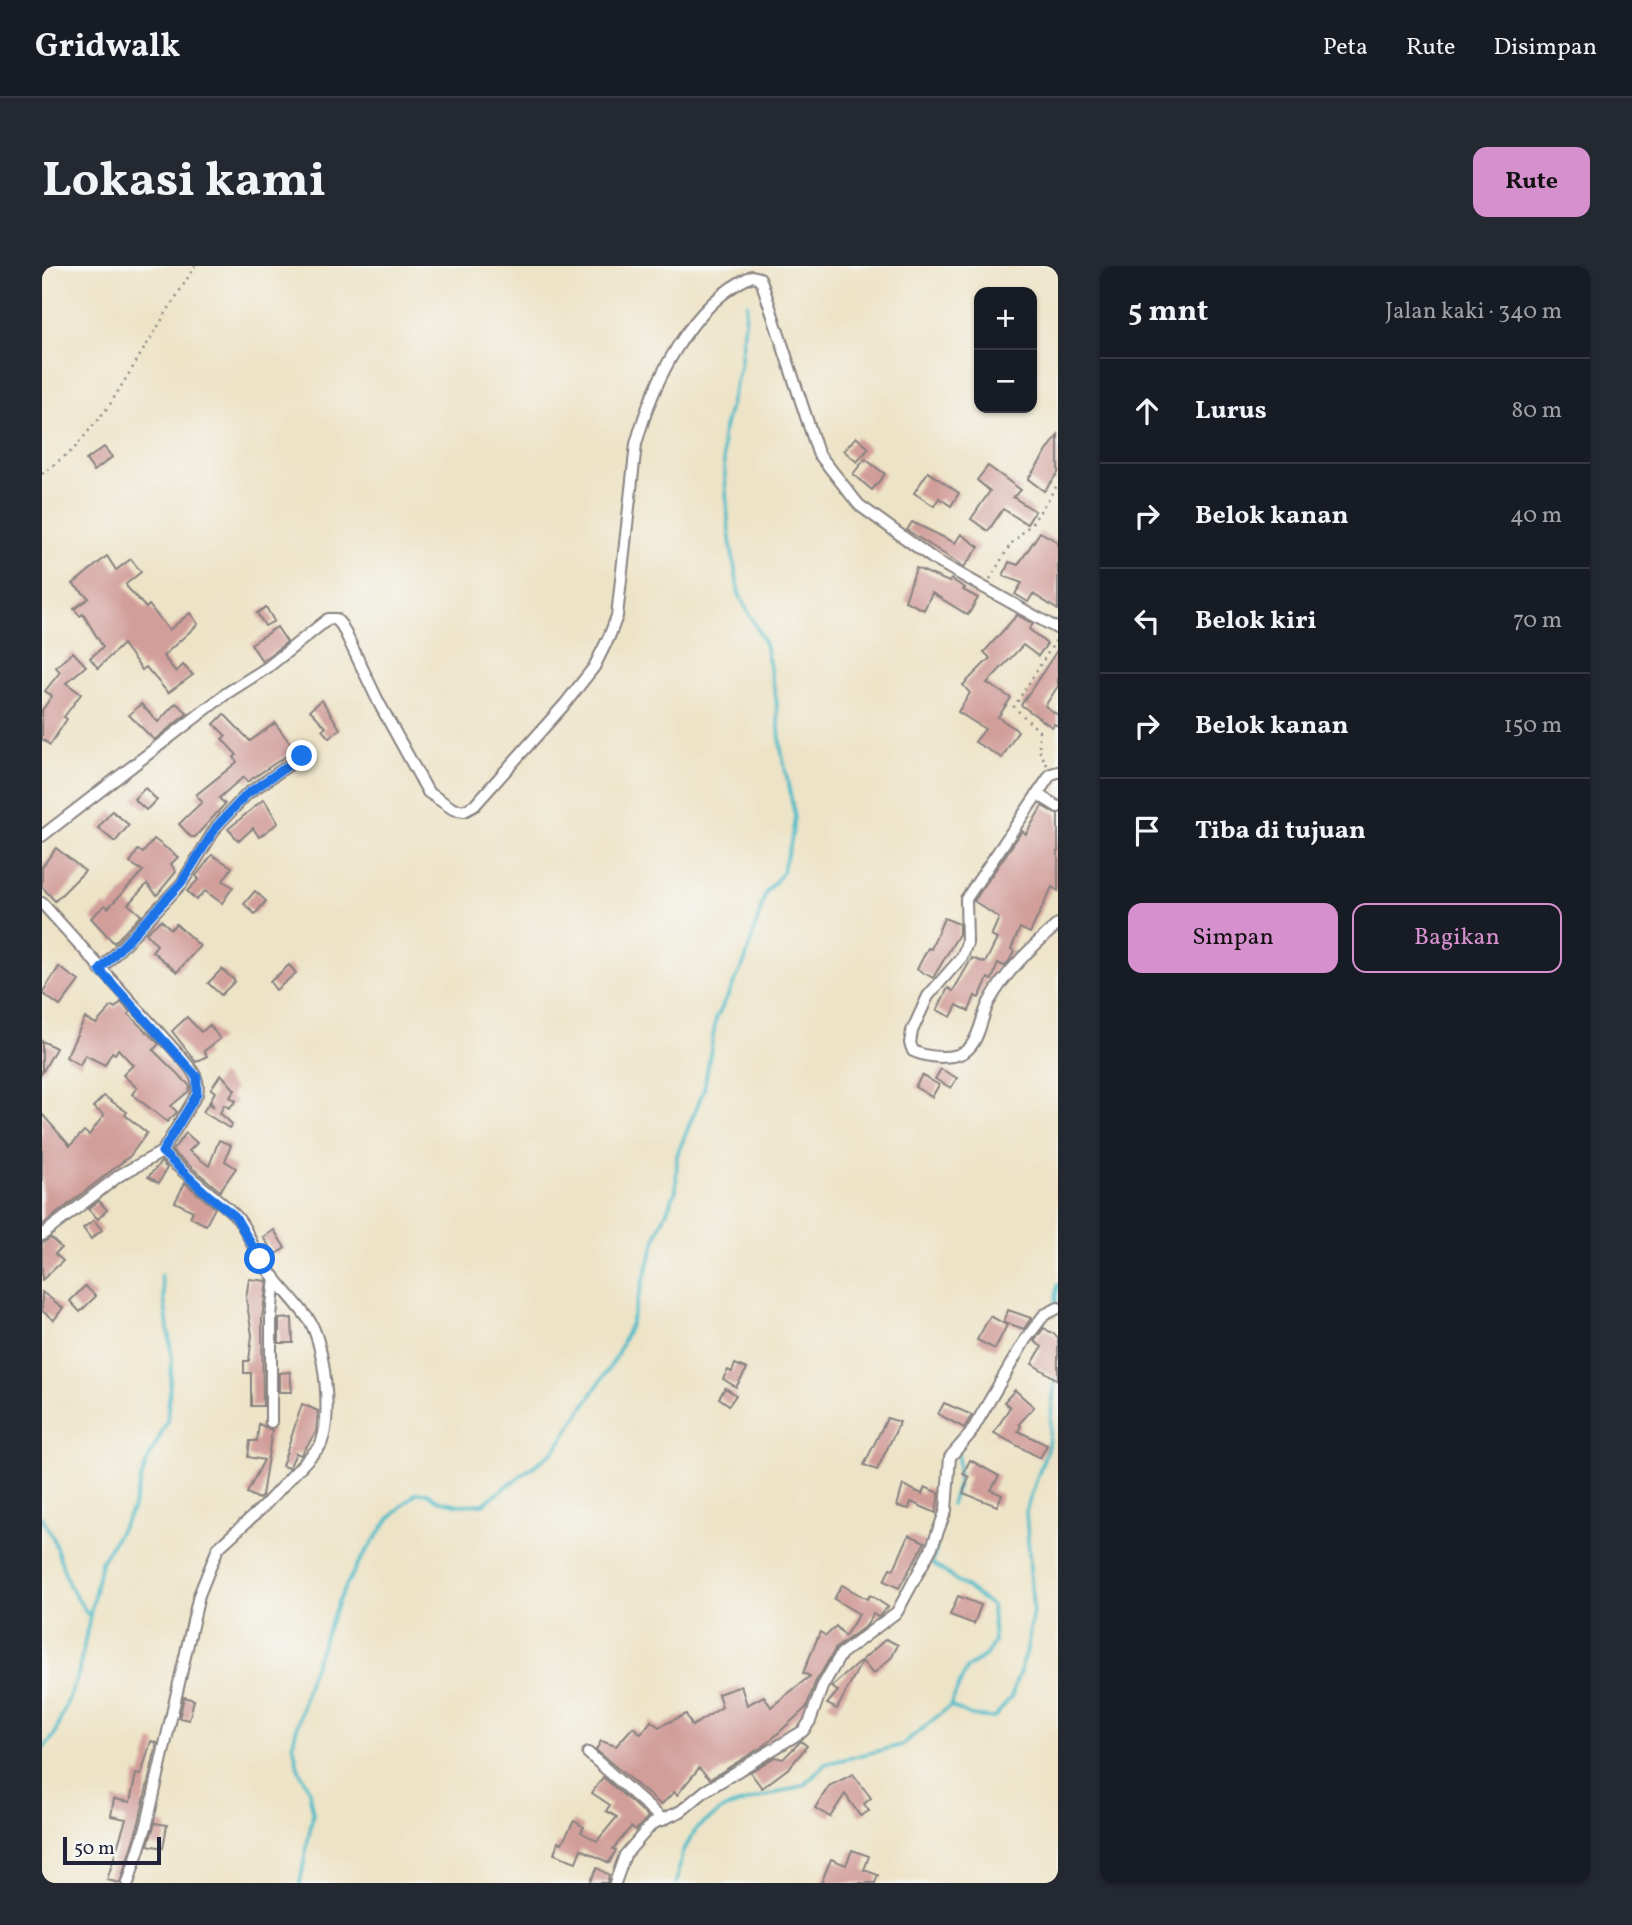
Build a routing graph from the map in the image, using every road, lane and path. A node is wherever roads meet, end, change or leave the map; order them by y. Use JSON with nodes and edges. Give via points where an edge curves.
{"nodes":[{"id":1,"x":195,"y":266,"type":"edge"},
{"id":2,"x":42,"y":474,"type":"edge"},
{"id":3,"x":1058,"y":484,"type":"edge"},
{"id":4,"x":985,"y":588,"type":"junction"},
{"id":5,"x":1058,"y":629,"type":"edge"},
{"id":6,"x":1058,"y":637,"type":"edge"},
{"id":7,"x":302,"y":756,"type":"dead end"},
{"id":8,"x":1054,"y":773,"type":"edge"},
{"id":9,"x":1037,"y":794,"type":"junction"},
{"id":10,"x":1058,"y":807,"type":"edge"},
{"id":11,"x":42,"y":836,"type":"edge"},
{"id":12,"x":42,"y":903,"type":"edge"},
{"id":13,"x":1058,"y":924,"type":"edge"},
{"id":14,"x":100,"y":970,"type":"junction"},
{"id":15,"x":162,"y":1152,"type":"junction"},
{"id":16,"x":42,"y":1235,"type":"edge"},
{"id":17,"x":275,"y":1277,"type":"junction"},
{"id":18,"x":1058,"y":1308,"type":"edge"},
{"id":19,"x":271,"y":1422,"type":"dead end"},
{"id":20,"x":588,"y":1753,"type":"dead end"},
{"id":21,"x":663,"y":1820,"type":"junction"},
{"id":22,"x":128,"y":1883,"type":"edge"},
{"id":23,"x":615,"y":1883,"type":"edge"}],
"edges":[{"from":1,"to":2,"type":"path","via":[[109,405],[74,449]]},
{"from":3,"to":4,"type":"path","via":[[1033,522],[1010,545]]},
{"from":4,"to":5,"type":"street"},
{"from":4,"to":11,"type":"street","via":[[935,560],[859,505],[818,453],[762,283],[752,276],[726,290],[698,319],[670,363],[643,421],[636,444],[617,616],[594,667],[475,805],[464,811],[453,809],[428,792],[342,625],[328,619]]},
{"from":6,"to":8,"type":"path","via":[[1014,707],[1039,731],[1039,750]]},
{"from":7,"to":14,"type":"street","via":[[247,794],[217,826],[181,883]]},
{"from":8,"to":9,"type":"street"},
{"from":9,"to":10,"type":"street"},
{"from":9,"to":13,"type":"street","via":[[966,899],[967,943],[928,996],[912,1031],[914,1051],[947,1057],[971,1047],[990,1001],[1008,974]]},
{"from":12,"to":14,"type":"street"},
{"from":14,"to":15,"type":"street","via":[[197,1077],[197,1094]]},
{"from":15,"to":16,"type":"street","via":[[120,1175]]},
{"from":15,"to":17,"type":"street","via":[[235,1216]]},
{"from":17,"to":19,"type":"street"},
{"from":17,"to":22,"type":"street","via":[[310,1322],[319,1344],[325,1382],[324,1435],[320,1446],[263,1507],[218,1548],[199,1595],[147,1824]]},
{"from":18,"to":21,"type":"street","via":[[1044,1315],[1025,1340],[970,1434],[950,1457],[946,1510],[897,1612],[841,1654],[803,1731]]},
{"from":20,"to":21,"type":"street"},
{"from":21,"to":23,"type":"street","via":[[652,1824],[625,1855]]}]}
